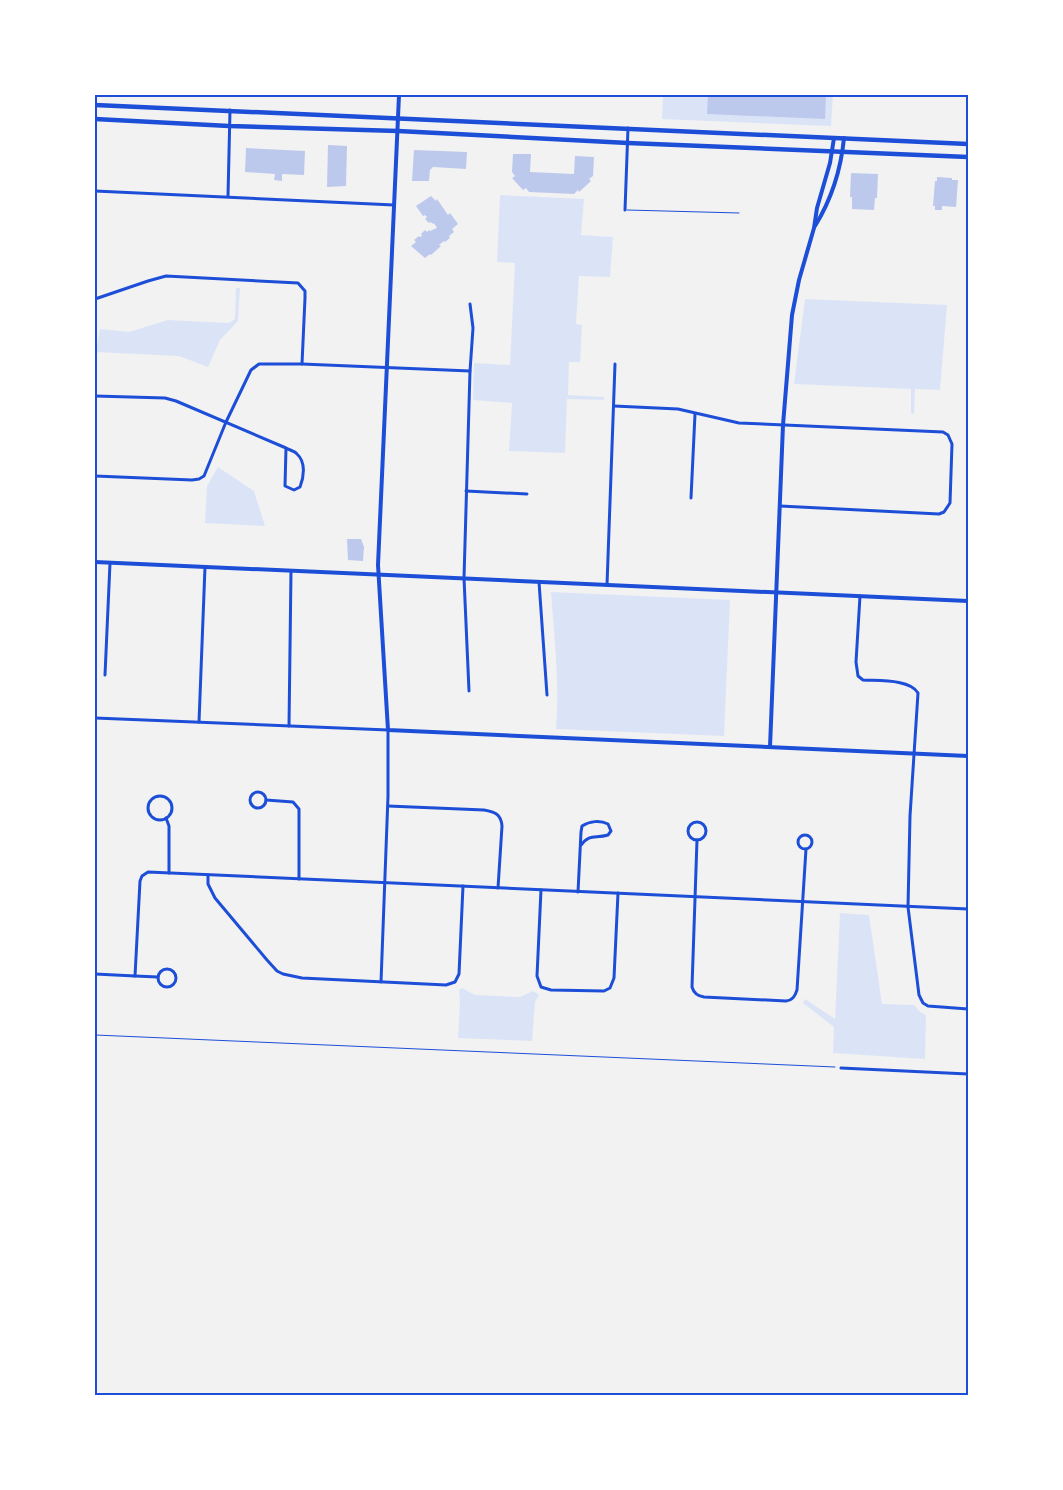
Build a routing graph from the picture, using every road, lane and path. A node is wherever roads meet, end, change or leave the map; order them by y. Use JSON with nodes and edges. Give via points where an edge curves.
{"nodes":[{"id":1,"x":399,"y":95,"type":"edge"},
{"id":2,"x":95,"y":105,"type":"edge"},
{"id":3,"x":230,"y":110,"type":"junction"},
{"id":4,"x":398,"y":118,"type":"junction"},
{"id":5,"x":95,"y":119,"type":"edge"},
{"id":6,"x":230,"y":126,"type":"junction"},
{"id":7,"x":628,"y":128,"type":"junction"},
{"id":8,"x":398,"y":130,"type":"junction"},
{"id":9,"x":834,"y":138,"type":"junction"},
{"id":10,"x":844,"y":138,"type":"junction"},
{"id":11,"x":628,"y":143,"type":"junction"},
{"id":12,"x":968,"y":144,"type":"edge"},
{"id":13,"x":832,"y":151,"type":"junction"},
{"id":14,"x":843,"y":152,"type":"junction"},
{"id":15,"x":968,"y":157,"type":"edge"},
{"id":16,"x":95,"y":191,"type":"edge"},
{"id":17,"x":228,"y":196,"type":"junction"},
{"id":18,"x":395,"y":205,"type":"junction"},
{"id":19,"x":625,"y":210,"type":"joint"},
{"id":20,"x":738,"y":213,"type":"dead end"},
{"id":21,"x":814,"y":228,"type":"junction"},
{"id":22,"x":95,"y":299,"type":"edge"},
{"id":23,"x":470,"y":304,"type":"dead end"},
{"id":24,"x":95,"y":313,"type":"edge"},
{"id":25,"x":95,"y":324,"type":"edge"},
{"id":26,"x":302,"y":364,"type":"junction"},
{"id":27,"x":616,"y":364,"type":"dead end"},
{"id":28,"x":387,"y":368,"type":"junction"},
{"id":29,"x":470,"y":371,"type":"junction"},
{"id":30,"x":95,"y":396,"type":"edge"},
{"id":31,"x":614,"y":406,"type":"junction"},
{"id":32,"x":695,"y":414,"type":"junction"},
{"id":33,"x":226,"y":422,"type":"junction"},
{"id":34,"x":783,"y":425,"type":"junction"},
{"id":35,"x":286,"y":448,"type":"junction"},
{"id":36,"x":95,"y":476,"type":"edge"},
{"id":37,"x":466,"y":491,"type":"junction"},
{"id":38,"x":527,"y":494,"type":"dead end"},
{"id":39,"x":691,"y":498,"type":"dead end"},
{"id":40,"x":780,"y":506,"type":"junction"},
{"id":41,"x":95,"y":562,"type":"edge"},
{"id":42,"x":110,"y":563,"type":"junction"},
{"id":43,"x":206,"y":567,"type":"junction"},
{"id":44,"x":291,"y":571,"type":"junction"},
{"id":45,"x":378,"y":575,"type":"junction"},
{"id":46,"x":464,"y":578,"type":"junction"},
{"id":47,"x":540,"y":582,"type":"junction"},
{"id":48,"x":607,"y":585,"type":"junction"},
{"id":49,"x":776,"y":592,"type":"junction"},
{"id":50,"x":860,"y":596,"type":"junction"},
{"id":51,"x":968,"y":601,"type":"edge"},
{"id":52,"x":105,"y":675,"type":"dead end"},
{"id":53,"x":469,"y":691,"type":"dead end"},
{"id":54,"x":547,"y":695,"type":"dead end"},
{"id":55,"x":95,"y":718,"type":"edge"},
{"id":56,"x":199,"y":722,"type":"junction"},
{"id":57,"x":289,"y":726,"type":"junction"},
{"id":58,"x":388,"y":730,"type":"junction"},
{"id":59,"x":770,"y":747,"type":"junction"},
{"id":60,"x":914,"y":754,"type":"junction"},
{"id":61,"x":968,"y":756,"type":"edge"},
{"id":62,"x":266,"y":800,"type":"junction"},
{"id":63,"x":388,"y":806,"type":"junction"},
{"id":64,"x":166,"y":818,"type":"junction"},
{"id":65,"x":697,"y":840,"type":"junction"},
{"id":66,"x":581,"y":845,"type":"junction"},
{"id":67,"x":806,"y":849,"type":"junction"},
{"id":68,"x":168,"y":873,"type":"junction"},
{"id":69,"x":208,"y":875,"type":"junction"},
{"id":70,"x":299,"y":879,"type":"junction"},
{"id":71,"x":384,"y":883,"type":"junction"},
{"id":72,"x":463,"y":886,"type":"junction"},
{"id":73,"x":498,"y":888,"type":"junction"},
{"id":74,"x":541,"y":890,"type":"junction"},
{"id":75,"x":578,"y":892,"type":"junction"},
{"id":76,"x":618,"y":893,"type":"junction"},
{"id":77,"x":695,"y":897,"type":"junction"},
{"id":78,"x":802,"y":902,"type":"junction"},
{"id":79,"x":908,"y":907,"type":"junction"},
{"id":80,"x":968,"y":909,"type":"edge"},
{"id":81,"x":95,"y":974,"type":"edge"},
{"id":82,"x":136,"y":976,"type":"junction"},
{"id":83,"x":158,"y":977,"type":"junction"},
{"id":84,"x":381,"y":982,"type":"junction"},
{"id":85,"x":968,"y":1009,"type":"edge"},
{"id":86,"x":95,"y":1035,"type":"edge"},
{"id":87,"x":841,"y":1068,"type":"joint"},
{"id":88,"x":968,"y":1074,"type":"edge"}],
"edges":[{"from":1,"to":4,"type":"street"},
{"from":2,"to":3,"type":"main road"},
{"from":3,"to":4,"type":"main road"},
{"from":3,"to":6,"type":"street"},
{"from":4,"to":7,"type":"main road"},
{"from":4,"to":8,"type":"street"},
{"from":5,"to":6,"type":"main road"},
{"from":6,"to":8,"type":"main road"},
{"from":6,"to":17,"type":"street"},
{"from":7,"to":9,"type":"main road"},
{"from":7,"to":11,"type":"street"},
{"from":8,"to":11,"type":"main road"},
{"from":8,"to":18,"type":"street"},
{"from":9,"to":10,"type":"main road"},
{"from":9,"to":13,"type":"street"},
{"from":10,"to":12,"type":"main road"},
{"from":10,"to":14,"type":"street"},
{"from":11,"to":13,"type":"main road"},
{"from":11,"to":19,"type":"street"},
{"from":13,"to":14,"type":"main road"},
{"from":13,"to":21,"type":"street"},
{"from":14,"to":15,"type":"main road"},
{"from":14,"to":21,"type":"street","via":[[824,212]]},
{"from":16,"to":17,"type":"street"},
{"from":17,"to":18,"type":"street"},
{"from":18,"to":28,"type":"street"},
{"from":19,"to":20,"type":"lane"},
{"from":21,"to":34,"type":"street","via":[[792,315]]},
{"from":22,"to":26,"type":"street","via":[[166,276],[298,282],[305,291]]},
{"from":23,"to":29,"type":"street","via":[[473,328]]},
{"from":24,"to":25,"type":"street"},
{"from":26,"to":28,"type":"street"},
{"from":26,"to":33,"type":"street","via":[[264,363],[255,366]]},
{"from":27,"to":31,"type":"street"},
{"from":28,"to":29,"type":"street"},
{"from":28,"to":45,"type":"street"},
{"from":29,"to":37,"type":"street"},
{"from":30,"to":33,"type":"street","via":[[171,400]]},
{"from":31,"to":32,"type":"street"},
{"from":31,"to":48,"type":"street"},
{"from":32,"to":34,"type":"street","via":[[740,423]]},
{"from":32,"to":39,"type":"street"},
{"from":33,"to":35,"type":"street"},
{"from":33,"to":36,"type":"street","via":[[204,476],[199,479]]},
{"from":34,"to":40,"type":"street"},
{"from":34,"to":40,"type":"street","via":[[943,432],[952,444],[950,503],[939,514]]},
{"from":35,"to":35,"type":"street","via":[[298,454],[303,464],[303,480],[294,490],[285,486]]},
{"from":37,"to":38,"type":"street"},
{"from":37,"to":46,"type":"street"},
{"from":40,"to":49,"type":"street"},
{"from":41,"to":42,"type":"street"},
{"from":42,"to":43,"type":"street"},
{"from":42,"to":52,"type":"street"},
{"from":43,"to":44,"type":"street"},
{"from":43,"to":56,"type":"street"},
{"from":44,"to":45,"type":"street"},
{"from":44,"to":57,"type":"street"},
{"from":45,"to":46,"type":"street"},
{"from":45,"to":58,"type":"street"},
{"from":46,"to":47,"type":"street"},
{"from":46,"to":53,"type":"street"},
{"from":47,"to":48,"type":"street"},
{"from":47,"to":54,"type":"street"},
{"from":48,"to":49,"type":"street"},
{"from":49,"to":50,"type":"street"},
{"from":49,"to":59,"type":"street"},
{"from":50,"to":51,"type":"street"},
{"from":50,"to":60,"type":"street","via":[[858,676],[863,680],[915,687],[918,693]]},
{"from":55,"to":56,"type":"street"},
{"from":56,"to":57,"type":"street"},
{"from":57,"to":58,"type":"street"},
{"from":58,"to":59,"type":"street"},
{"from":58,"to":63,"type":"street"},
{"from":59,"to":60,"type":"street"},
{"from":60,"to":61,"type":"street"},
{"from":60,"to":79,"type":"street"},
{"from":62,"to":62,"type":"street","via":[[259,792],[250,799],[253,806],[259,807]]},
{"from":62,"to":70,"type":"street","via":[[293,802],[300,809]]},
{"from":63,"to":71,"type":"street"},
{"from":63,"to":73,"type":"street","via":[[497,813],[502,826]]},
{"from":64,"to":64,"type":"street","via":[[171,814],[171,802],[165,796],[156,796],[149,802],[148,812],[158,820]]},
{"from":64,"to":68,"type":"street","via":[[169,826]]},
{"from":65,"to":65,"type":"street","via":[[706,831],[704,825],[695,822],[689,826],[688,832]]},
{"from":65,"to":77,"type":"street"},
{"from":66,"to":66,"type":"street","via":[[593,836],[608,835],[611,831],[608,824],[596,821],[582,826]]},
{"from":66,"to":75,"type":"street"},
{"from":67,"to":67,"type":"street","via":[[812,843],[807,835],[801,836],[798,842]]},
{"from":67,"to":78,"type":"street"},
{"from":68,"to":69,"type":"street"},
{"from":68,"to":82,"type":"street","via":[[148,872],[142,876]]},
{"from":69,"to":70,"type":"street"},
{"from":69,"to":84,"type":"street","via":[[208,884],[215,898],[277,971],[294,978]]},
{"from":70,"to":71,"type":"street"},
{"from":71,"to":72,"type":"street"},
{"from":71,"to":84,"type":"street"},
{"from":72,"to":73,"type":"street"},
{"from":72,"to":84,"type":"street","via":[[459,974],[455,982],[446,985]]},
{"from":73,"to":74,"type":"street"},
{"from":74,"to":75,"type":"street"},
{"from":74,"to":76,"type":"street","via":[[537,976],[541,987],[599,992],[607,990],[614,978]]},
{"from":75,"to":76,"type":"street"},
{"from":76,"to":77,"type":"street"},
{"from":77,"to":78,"type":"street"},
{"from":77,"to":78,"type":"street","via":[[692,987],[693,992],[704,998],[791,1000],[797,990]]},
{"from":78,"to":79,"type":"street"},
{"from":79,"to":80,"type":"street"},
{"from":79,"to":85,"type":"street","via":[[921,1000],[933,1007]]},
{"from":81,"to":82,"type":"street"},
{"from":82,"to":83,"type":"street"},
{"from":83,"to":83,"type":"street","via":[[161,984],[167,986],[176,979],[169,969],[161,971]]},
{"from":86,"to":87,"type":"path"},
{"from":87,"to":88,"type":"street"}]}
